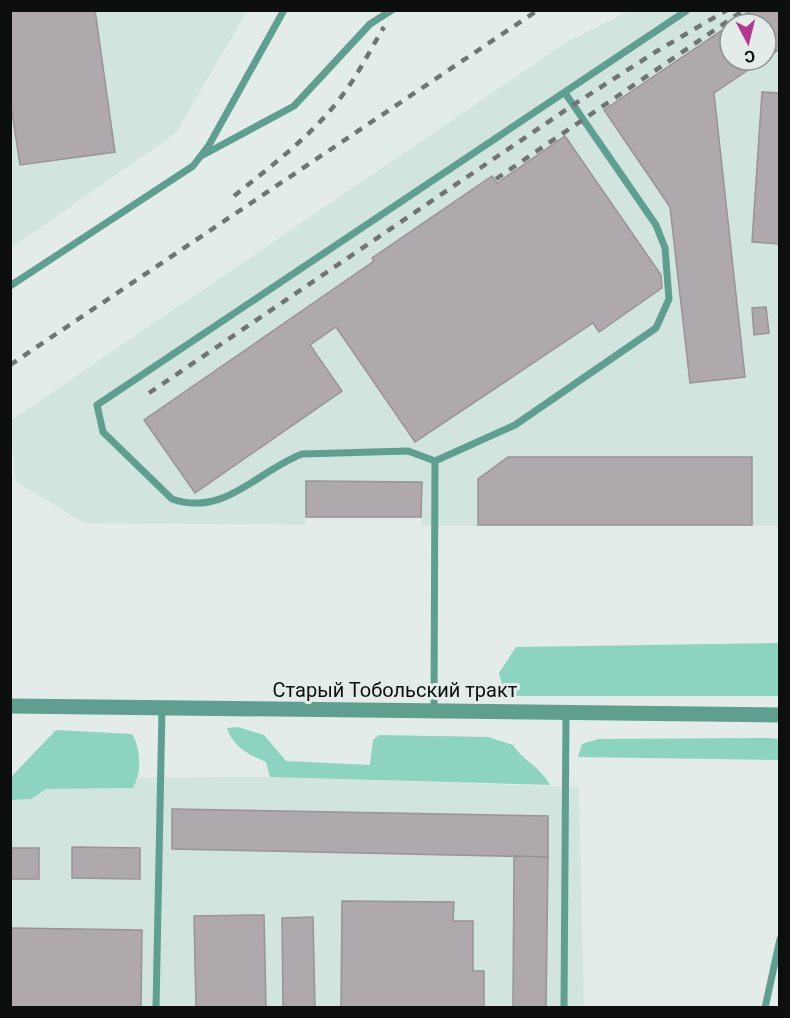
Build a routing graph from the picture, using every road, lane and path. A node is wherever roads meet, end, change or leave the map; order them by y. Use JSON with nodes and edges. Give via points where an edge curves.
{"nodes":[{"id":1,"x":284,"y":10,"type":"edge"},
{"id":2,"x":392,"y":10,"type":"edge"},
{"id":3,"x":686,"y":11,"type":"edge"},
{"id":4,"x":565,"y":93,"type":"junction"},
{"id":5,"x":203,"y":155,"type":"junction"},
{"id":6,"x":10,"y":286,"type":"edge"},
{"id":7,"x":435,"y":460,"type":"junction"},
{"id":8,"x":10,"y":706,"type":"edge"},
{"id":9,"x":162,"y":709,"type":"junction"},
{"id":10,"x":434,"y":711,"type":"junction"},
{"id":11,"x":566,"y":712,"type":"junction"},
{"id":12,"x":780,"y":715,"type":"edge"},
{"id":13,"x":780,"y":939,"type":"edge"},
{"id":14,"x":156,"y":1008,"type":"edge"},
{"id":15,"x":564,"y":1008,"type":"edge"},
{"id":16,"x":765,"y":1008,"type":"edge"}],
"edges":[{"from":1,"to":5,"type":"lane"},
{"from":2,"to":5,"type":"lane","via":[[370,24],[294,106]]},
{"from":3,"to":4,"type":"lane"},
{"from":4,"to":7,"type":"lane","via":[[656,225],[665,248],[669,299],[656,328],[543,406],[515,425]]},
{"from":4,"to":7,"type":"lane","via":[[97,405],[103,432],[172,499],[186,504],[210,504],[224,499],[302,454],[408,451]]},
{"from":5,"to":6,"type":"lane","via":[[182,175]]},
{"from":7,"to":10,"type":"lane"},
{"from":8,"to":9,"type":"street","name":"Старый Тобольский тракт"},
{"from":9,"to":10,"type":"street","name":"Старый Тобольский тракт"},
{"from":9,"to":14,"type":"lane"},
{"from":10,"to":11,"type":"street","name":"Старый Тобольский тракт"},
{"from":11,"to":12,"type":"street","name":"Старый Тобольский тракт"},
{"from":11,"to":15,"type":"lane"},
{"from":13,"to":16,"type":"lane"}]}
